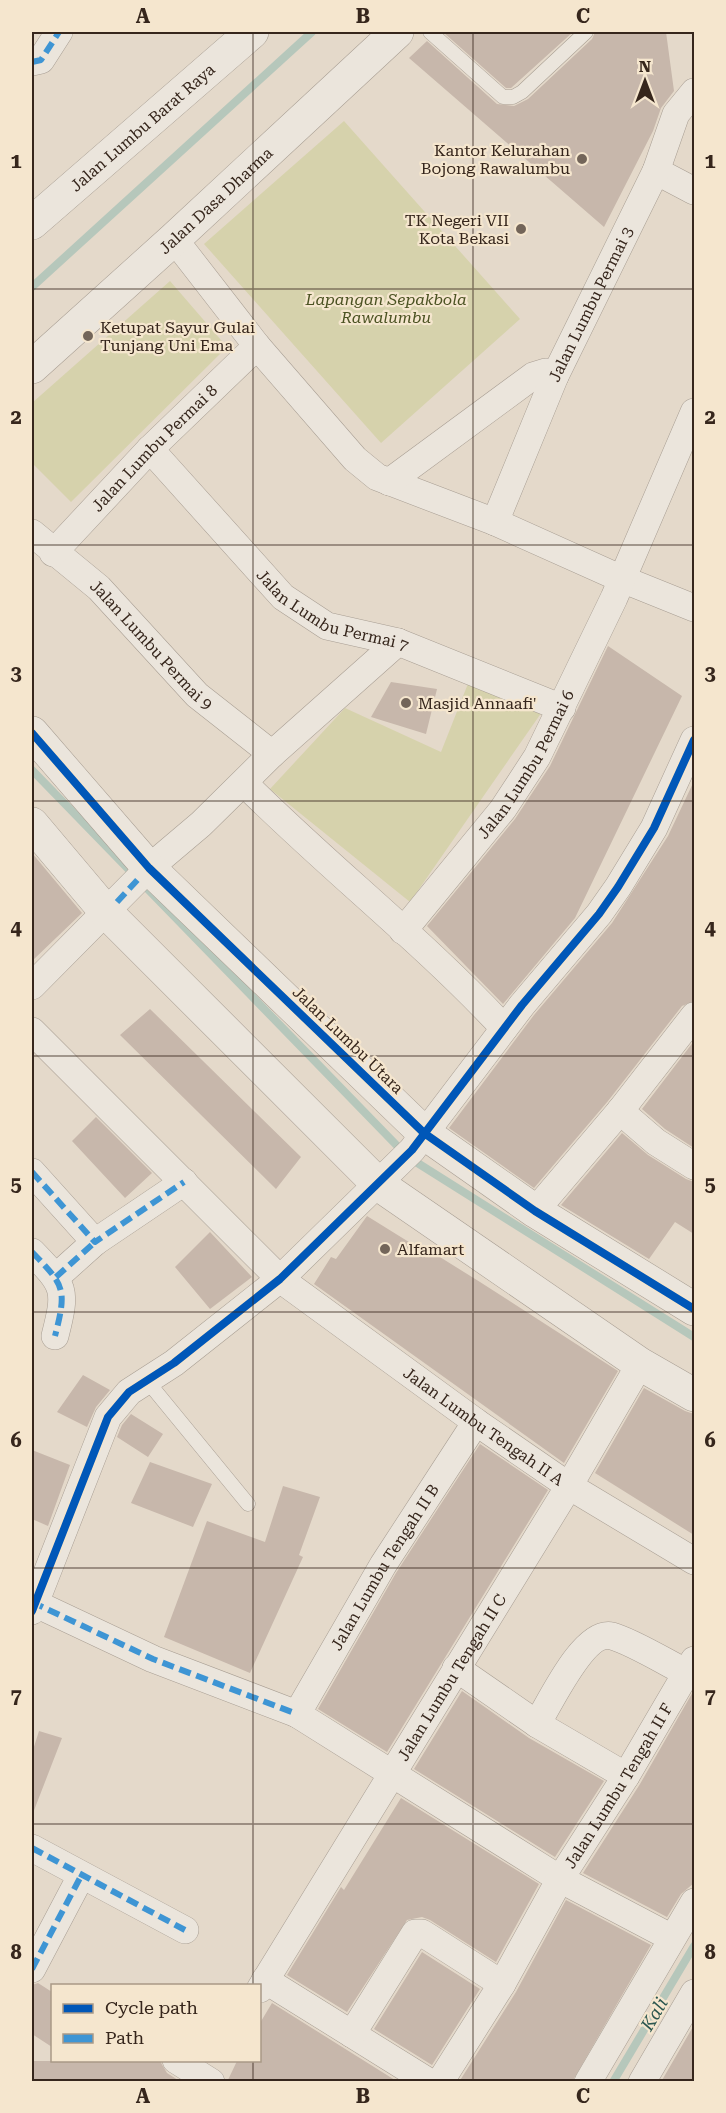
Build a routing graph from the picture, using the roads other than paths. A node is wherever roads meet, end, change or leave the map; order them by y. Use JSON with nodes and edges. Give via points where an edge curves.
{"nodes":[{"id":1,"x":59,"y":32,"type":"edge"},
{"id":2,"x":252,"y":32,"type":"edge"},
{"id":3,"x":397,"y":32,"type":"edge"},
{"id":4,"x":430,"y":32,"type":"edge"},
{"id":5,"x":586,"y":32,"type":"edge"},
{"id":6,"x":32,"y":62,"type":"edge"},
{"id":7,"x":694,"y":92,"type":"edge"},
{"id":8,"x":656,"y":171,"type":"junction"},
{"id":9,"x":694,"y":191,"type":"edge"},
{"id":10,"x":32,"y":222,"type":"edge"},
{"id":11,"x":174,"y":239,"type":"junction"},
{"id":12,"x":257,"y":346,"type":"junction"},
{"id":13,"x":32,"y":367,"type":"edge"},
{"id":14,"x":555,"y":376,"type":"junction"},
{"id":15,"x":694,"y":412,"type":"edge"},
{"id":16,"x":150,"y":449,"type":"junction"},
{"id":17,"x":388,"y":482,"type":"junction"},
{"id":18,"x":495,"y":522,"type":"junction"},
{"id":19,"x":32,"y":533,"type":"edge"},
{"id":20,"x":53,"y":553,"type":"junction"},
{"id":21,"x":622,"y":579,"type":"junction"},
{"id":22,"x":694,"y":608,"type":"edge"},
{"id":23,"x":398,"y":642,"type":"junction"},
{"id":24,"x":562,"y":708,"type":"junction"},
{"id":25,"x":32,"y":733,"type":"edge"},
{"id":26,"x":694,"y":740,"type":"edge"},
{"id":27,"x":272,"y":754,"type":"junction"},
{"id":28,"x":244,"y":783,"type":"junction"},
{"id":29,"x":32,"y":824,"type":"edge"},
{"id":30,"x":145,"y":872,"type":"junction"},
{"id":31,"x":112,"y":907,"type":"junction"},
{"id":32,"x":403,"y":931,"type":"junction"},
{"id":33,"x":32,"y":986,"type":"edge"},
{"id":34,"x":694,"y":1016,"type":"edge"},
{"id":35,"x":504,"y":1028,"type":"junction"},
{"id":36,"x":32,"y":1031,"type":"edge"},
{"id":37,"x":620,"y":1111,"type":"junction"},
{"id":38,"x":418,"y":1142,"type":"junction"},
{"id":39,"x":694,"y":1166,"type":"edge"},
{"id":40,"x":32,"y":1172,"type":"edge"},
{"id":41,"x":383,"y":1180,"type":"junction"},
{"id":42,"x":184,"y":1182,"type":"junction"},
{"id":43,"x":535,"y":1211,"type":"junction"},
{"id":44,"x":96,"y":1242,"type":"junction"},
{"id":45,"x":32,"y":1252,"type":"edge"},
{"id":46,"x":56,"y":1277,"type":"junction"},
{"id":47,"x":280,"y":1280,"type":"junction"},
{"id":48,"x":694,"y":1309,"type":"edge"},
{"id":49,"x":55,"y":1336,"type":"dead end"},
{"id":50,"x":640,"y":1364,"type":"junction"},
{"id":51,"x":148,"y":1382,"type":"junction"},
{"id":52,"x":694,"y":1395,"type":"edge"},
{"id":53,"x":476,"y":1422,"type":"junction"},
{"id":54,"x":569,"y":1486,"type":"junction"},
{"id":55,"x":248,"y":1504,"type":"dead end"},
{"id":56,"x":694,"y":1561,"type":"edge"},
{"id":57,"x":33,"y":1605,"type":"edge"},
{"id":58,"x":691,"y":1666,"type":"edge"},
{"id":59,"x":456,"y":1668,"type":"junction"},
{"id":60,"x":297,"y":1714,"type":"junction"},
{"id":61,"x":537,"y":1724,"type":"junction"},
{"id":62,"x":391,"y":1772,"type":"junction"},
{"id":63,"x":626,"y":1776,"type":"junction"},
{"id":64,"x":32,"y":1848,"type":"edge"},
{"id":65,"x":81,"y":1876,"type":"junction"},
{"id":66,"x":560,"y":1879,"type":"junction"},
{"id":67,"x":694,"y":1902,"type":"edge"},
{"id":68,"x":185,"y":1930,"type":"dead end"},
{"id":69,"x":672,"y":1938,"type":"junction"},
{"id":70,"x":32,"y":1969,"type":"edge"},
{"id":71,"x":262,"y":1984,"type":"edge"},
{"id":72,"x":502,"y":1984,"type":"junction"},
{"id":73,"x":694,"y":1993,"type":"edge"},
{"id":74,"x":352,"y":2034,"type":"junction"},
{"id":75,"x":179,"y":2062,"type":"edge"},
{"id":76,"x":213,"y":2074,"type":"edge"},
{"id":77,"x":429,"y":2082,"type":"edge"},
{"id":78,"x":440,"y":2082,"type":"edge"},
{"id":79,"x":588,"y":2082,"type":"edge"},
{"id":80,"x":642,"y":2082,"type":"edge"}],
"edges":[{"from":1,"to":6,"type":"street","via":[[41,60]]},
{"from":2,"to":10,"type":"street","name":"Jalan Lumbu Barat Raya"},
{"from":3,"to":11,"type":"street","name":"Jalan Dasa Dharma"},
{"from":4,"to":5,"type":"lane","via":[[503,97],[522,92]]},
{"from":7,"to":8,"type":"street","name":"Jalan Lumbu Permai 3","via":[[676,114]]},
{"from":8,"to":9,"type":"street"},
{"from":8,"to":14,"type":"street","name":"Jalan Lumbu Permai 3"},
{"from":11,"to":12,"type":"street"},
{"from":11,"to":13,"type":"street","name":"Jalan Dasa Dharma"},
{"from":12,"to":16,"type":"street","name":"Jalan Lumbu Permai 8"},
{"from":12,"to":17,"type":"street","via":[[355,459]]},
{"from":14,"to":17,"type":"street","via":[[546,372],[533,376]]},
{"from":14,"to":18,"type":"street","name":"Jalan Lumbu Permai 3"},
{"from":15,"to":21,"type":"street","name":"Jalan Lumbu Permai 6"},
{"from":16,"to":20,"type":"street","name":"Jalan Lumbu Permai 8"},
{"from":16,"to":23,"type":"street","name":"Jalan Lumbu Permai 7","via":[[299,610],[327,626]]},
{"from":17,"to":18,"type":"street"},
{"from":18,"to":21,"type":"street"},
{"from":19,"to":20,"type":"street","name":"Jalan Lumbu Permai 9"},
{"from":20,"to":27,"type":"street","name":"Jalan Lumbu Permai 9","via":[[99,588],[197,695]]},
{"from":21,"to":22,"type":"street"},
{"from":21,"to":24,"type":"street","name":"Jalan Lumbu Permai 6"},
{"from":23,"to":24,"type":"street","name":"Jalan Lumbu Permai 7"},
{"from":23,"to":27,"type":"street"},
{"from":24,"to":32,"type":"street","name":"Jalan Lumbu Permai 6","via":[[537,757],[503,809]]},
{"from":25,"to":30,"type":"street","name":"Jalan Lumbu Utara"},
{"from":26,"to":35,"type":"street","via":[[654,828],[618,887]]},
{"from":27,"to":28,"type":"street"},
{"from":28,"to":30,"type":"street"},
{"from":28,"to":32,"type":"street"},
{"from":29,"to":31,"type":"street"},
{"from":30,"to":31,"type":"street"},
{"from":30,"to":38,"type":"street","name":"Jalan Lumbu Utara"},
{"from":31,"to":33,"type":"street"},
{"from":31,"to":41,"type":"street"},
{"from":32,"to":35,"type":"street","via":[[473,994]]},
{"from":34,"to":37,"type":"street"},
{"from":35,"to":38,"type":"street"},
{"from":36,"to":42,"type":"street","name":"Jalan Lumbu Tengah II A"},
{"from":37,"to":39,"type":"street","via":[[656,1142]]},
{"from":37,"to":43,"type":"street"},
{"from":38,"to":41,"type":"street"},
{"from":38,"to":43,"type":"street","name":"Jalan Lumbu Utara"},
{"from":40,"to":44,"type":"street"},
{"from":41,"to":47,"type":"street"},
{"from":41,"to":50,"type":"street"},
{"from":42,"to":44,"type":"street"},
{"from":42,"to":47,"type":"street","name":"Jalan Lumbu Tengah II A"},
{"from":43,"to":48,"type":"street","name":"Jalan Lumbu Utara"},
{"from":44,"to":46,"type":"street"},
{"from":45,"to":46,"type":"street"},
{"from":46,"to":49,"type":"street","via":[[64,1302]]},
{"from":47,"to":51,"type":"street"},
{"from":47,"to":53,"type":"street","name":"Jalan Lumbu Tengah II A"},
{"from":50,"to":52,"type":"street"},
{"from":50,"to":54,"type":"street","name":"Jalan Lumbu Tengah II C"},
{"from":51,"to":55,"type":"lane"},
{"from":51,"to":57,"type":"street","via":[[129,1392],[108,1417]]},
{"from":53,"to":54,"type":"street","name":"Jalan Lumbu Tengah II A"},
{"from":53,"to":60,"type":"street","name":"Jalan Lumbu Tengah II B","via":[[383,1565]]},
{"from":54,"to":56,"type":"street","name":"Jalan Lumbu Tengah II A"},
{"from":54,"to":59,"type":"street","name":"Jalan Lumbu Tengah II C"},
{"from":57,"to":60,"type":"street","via":[[153,1659]]},
{"from":58,"to":61,"type":"street","via":[[610,1635],[595,1639],[582,1650]]},
{"from":58,"to":63,"type":"street","name":"Jalan Lumbu Tengah II F"},
{"from":59,"to":61,"type":"street"},
{"from":59,"to":62,"type":"street","name":"Jalan Lumbu Tengah II C"},
{"from":60,"to":62,"type":"street"},
{"from":61,"to":63,"type":"street"},
{"from":62,"to":66,"type":"street"},
{"from":62,"to":71,"type":"street","name":"Jalan Lumbu Tengah II C"},
{"from":63,"to":66,"type":"street","name":"Jalan Lumbu Tengah II F"},
{"from":64,"to":65,"type":"street"},
{"from":65,"to":68,"type":"street"},
{"from":65,"to":70,"type":"street"},
{"from":66,"to":69,"type":"street"},
{"from":66,"to":72,"type":"street","name":"Jalan Lumbu Tengah II F"},
{"from":67,"to":69,"type":"street"},
{"from":69,"to":79,"type":"street"},
{"from":71,"to":74,"type":"street"},
{"from":72,"to":74,"type":"street","via":[[422,1933],[415,1934]]},
{"from":72,"to":78,"type":"street","name":"Jalan Lumbu Tengah II F"},
{"from":73,"to":80,"type":"street"},
{"from":74,"to":77,"type":"street"},
{"from":75,"to":76,"type":"street"}]}
